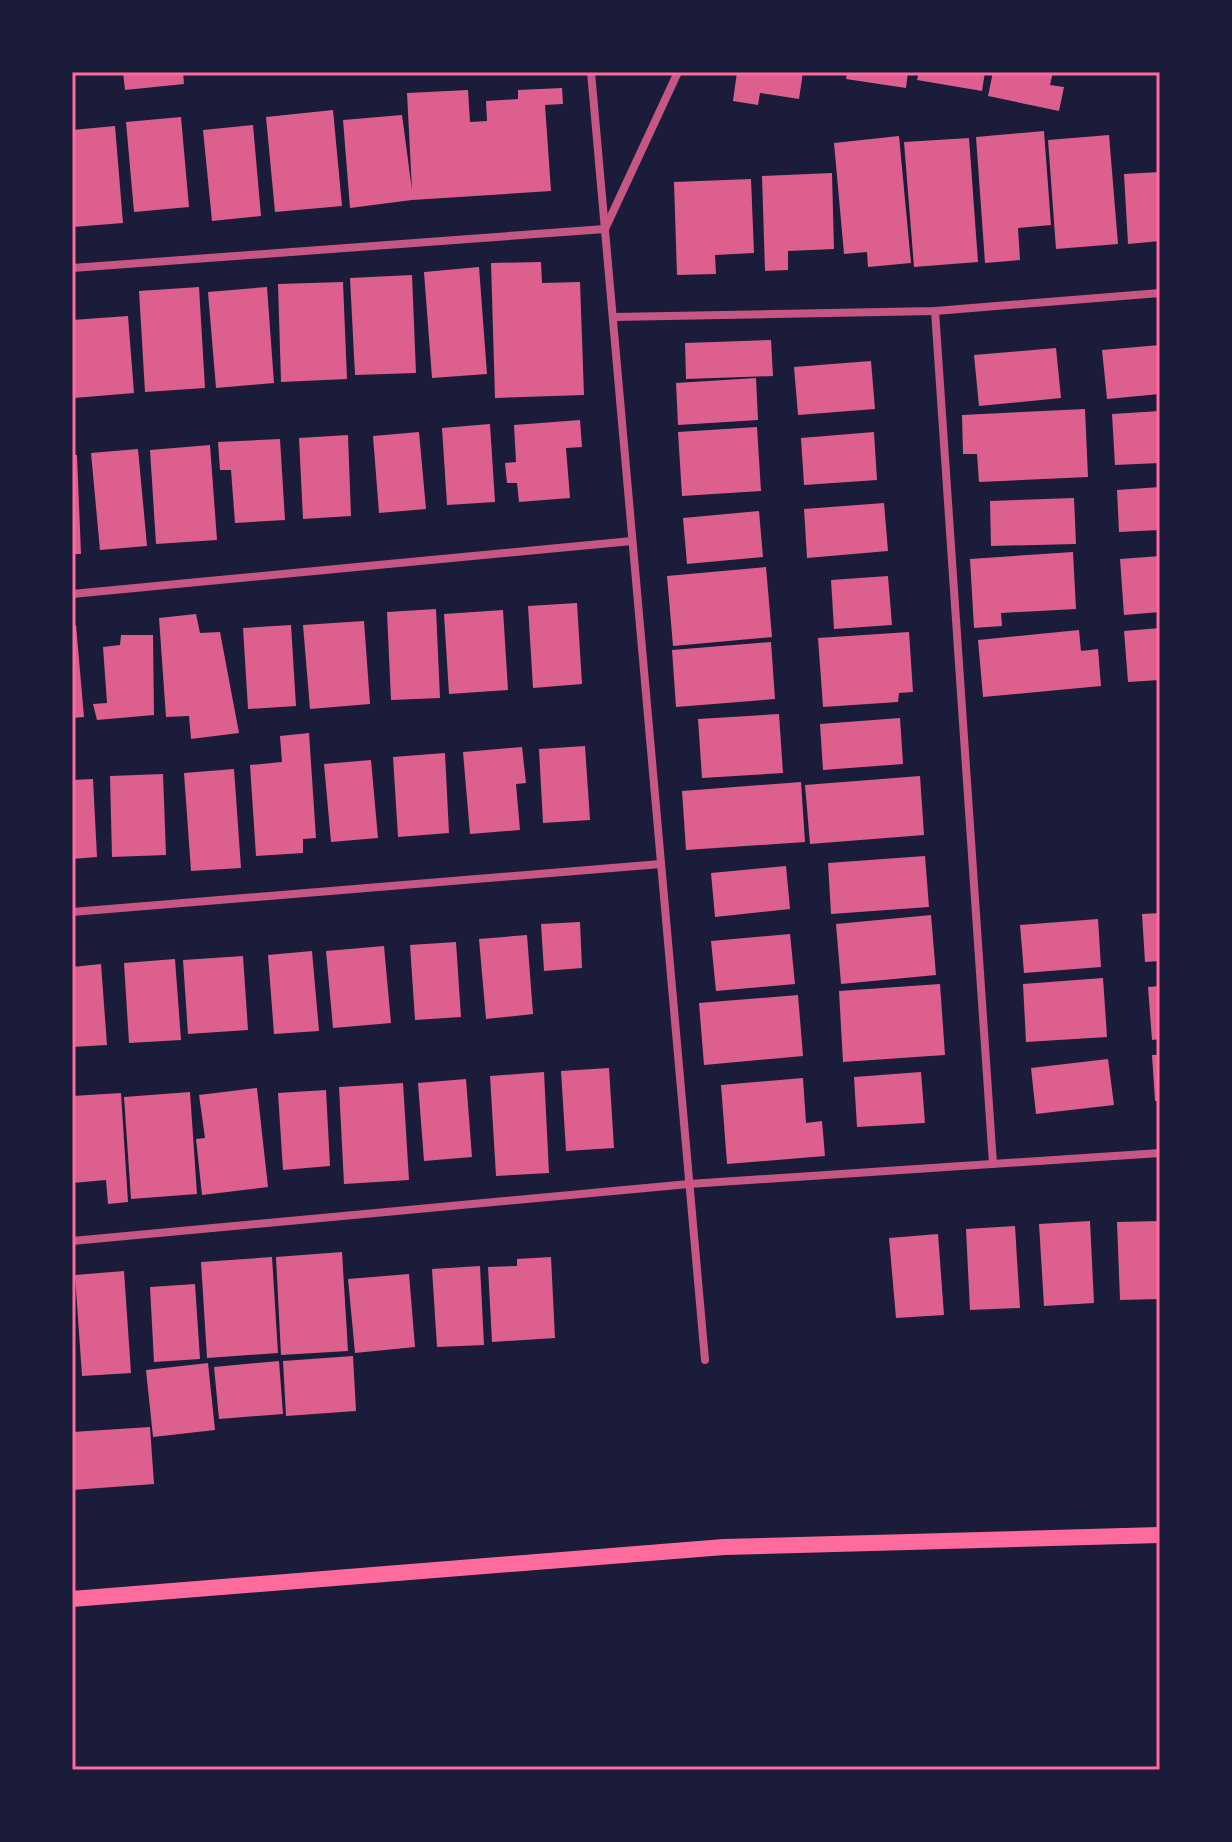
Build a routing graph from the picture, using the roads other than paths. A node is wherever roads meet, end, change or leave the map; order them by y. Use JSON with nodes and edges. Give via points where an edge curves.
{"nodes":[{"id":1,"x":591,"y":72,"type":"edge"},
{"id":2,"x":678,"y":72,"type":"edge"},
{"id":3,"x":605,"y":229,"type":"junction"},
{"id":4,"x":72,"y":268,"type":"edge"},
{"id":5,"x":1160,"y":293,"type":"edge"},
{"id":6,"x":935,"y":311,"type":"junction"},
{"id":7,"x":613,"y":317,"type":"junction"},
{"id":8,"x":632,"y":541,"type":"junction"},
{"id":9,"x":72,"y":594,"type":"edge"},
{"id":10,"x":661,"y":864,"type":"junction"},
{"id":11,"x":72,"y":912,"type":"edge"},
{"id":12,"x":1160,"y":1153,"type":"edge"},
{"id":13,"x":993,"y":1164,"type":"junction"},
{"id":14,"x":689,"y":1184,"type":"junction"},
{"id":15,"x":72,"y":1241,"type":"edge"},
{"id":16,"x":705,"y":1360,"type":"dead end"},
{"id":17,"x":1160,"y":1535,"type":"edge"},
{"id":18,"x":72,"y":1599,"type":"edge"}],
"edges":[{"from":1,"to":3,"type":"street"},
{"from":2,"to":3,"type":"street"},
{"from":3,"to":4,"type":"street"},
{"from":3,"to":7,"type":"street"},
{"from":5,"to":6,"type":"street"},
{"from":6,"to":7,"type":"street"},
{"from":6,"to":13,"type":"street"},
{"from":7,"to":8,"type":"street"},
{"from":8,"to":9,"type":"street"},
{"from":8,"to":10,"type":"street"},
{"from":10,"to":11,"type":"street"},
{"from":10,"to":14,"type":"street"},
{"from":12,"to":13,"type":"street"},
{"from":13,"to":14,"type":"street"},
{"from":14,"to":15,"type":"street"},
{"from":14,"to":16,"type":"street"},
{"from":17,"to":18,"type":"main road","via":[[724,1547]]}]}
